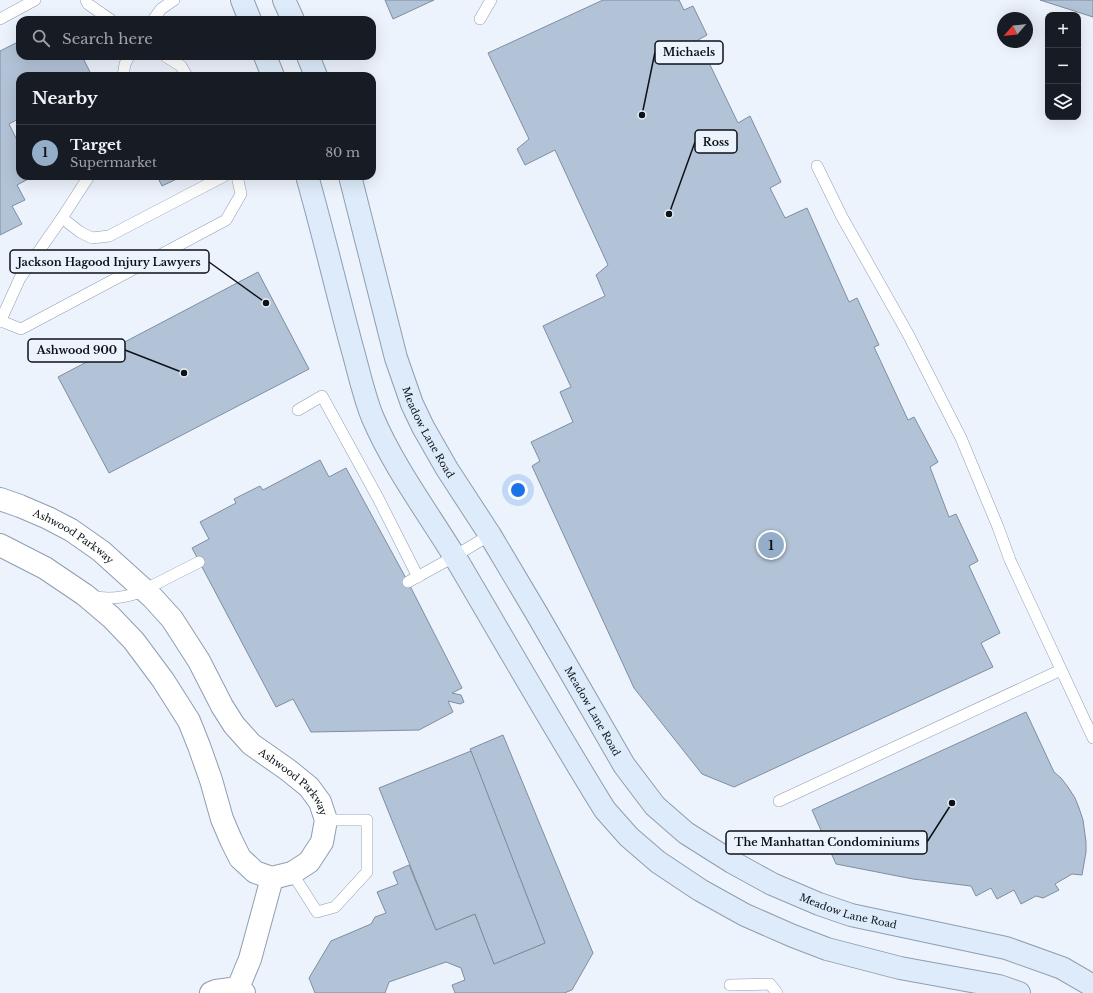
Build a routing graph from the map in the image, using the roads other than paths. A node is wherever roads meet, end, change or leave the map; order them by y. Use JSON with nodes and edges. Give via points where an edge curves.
{"nodes":[{"id":1,"x":35,"y":0,"type":"edge"},
{"id":2,"x":86,"y":0,"type":"edge"},
{"id":3,"x":174,"y":0,"type":"edge"},
{"id":4,"x":242,"y":0,"type":"edge"},
{"id":5,"x":284,"y":0,"type":"edge"},
{"id":6,"x":491,"y":0,"type":"edge"},
{"id":7,"x":105,"y":16,"type":"edge"},
{"id":8,"x":156,"y":16,"type":"edge"},
{"id":9,"x":248,"y":16,"type":"edge"},
{"id":10,"x":291,"y":16,"type":"edge"},
{"id":11,"x":0,"y":19,"type":"edge"},
{"id":12,"x":480,"y":19,"type":"dead end"},
{"id":13,"x":127,"y":60,"type":"edge"},
{"id":14,"x":171,"y":60,"type":"edge"},
{"id":15,"x":266,"y":60,"type":"edge"},
{"id":16,"x":310,"y":60,"type":"edge"},
{"id":17,"x":124,"y":72,"type":"edge"},
{"id":18,"x":184,"y":72,"type":"edge"},
{"id":19,"x":271,"y":72,"type":"edge"},
{"id":20,"x":314,"y":72,"type":"edge"},
{"id":21,"x":816,"y":166,"type":"dead end"},
{"id":22,"x":87,"y":180,"type":"edge"},
{"id":23,"x":216,"y":180,"type":"edge"},
{"id":24,"x":238,"y":180,"type":"edge"},
{"id":25,"x":308,"y":180,"type":"edge"},
{"id":26,"x":351,"y":180,"type":"edge"},
{"id":27,"x":62,"y":218,"type":"junction"},
{"id":28,"x":0,"y":322,"type":"edge"},
{"id":29,"x":298,"y":410,"type":"dead end"},
{"id":30,"x":0,"y":499,"type":"edge"},
{"id":31,"x":490,"y":535,"type":"junction"},
{"id":32,"x":0,"y":545,"type":"edge"},
{"id":33,"x":455,"y":556,"type":"junction"},
{"id":34,"x":199,"y":562,"type":"dead end"},
{"id":35,"x":418,"y":577,"type":"junction"},
{"id":36,"x":408,"y":582,"type":"dead end"},
{"id":37,"x":144,"y":590,"type":"junction"},
{"id":38,"x":85,"y":595,"type":"junction"},
{"id":39,"x":1061,"y":670,"type":"junction"},
{"id":40,"x":1093,"y":738,"type":"edge"},
{"id":41,"x":779,"y":801,"type":"dead end"},
{"id":42,"x":326,"y":820,"type":"junction"},
{"id":43,"x":282,"y":875,"type":"junction"},
{"id":44,"x":730,"y":985,"type":"dead end"},
{"id":45,"x":1093,"y":986,"type":"edge"},
{"id":46,"x":241,"y":991,"type":"edge"},
{"id":47,"x":211,"y":993,"type":"edge"},
{"id":48,"x":777,"y":993,"type":"edge"},
{"id":49,"x":1019,"y":993,"type":"edge"}],
"edges":[{"from":1,"to":11,"type":"lane"},
{"from":2,"to":7,"type":"lane"},
{"from":3,"to":8,"type":"lane"},
{"from":4,"to":9,"type":"street"},
{"from":5,"to":10,"type":"street"},
{"from":6,"to":12,"type":"lane"},
{"from":13,"to":17,"type":"lane"},
{"from":14,"to":18,"type":"lane","via":[[181,66]]},
{"from":15,"to":19,"type":"street"},
{"from":16,"to":20,"type":"street"},
{"from":21,"to":39,"type":"lane","via":[[908,334],[957,432],[1010,560]]},
{"from":22,"to":27,"type":"lane"},
{"from":23,"to":27,"type":"lane","via":[[109,236],[92,238]]},
{"from":24,"to":28,"type":"lane","via":[[241,194],[226,220],[21,328]]},
{"from":25,"to":33,"type":"street","via":[[371,413],[381,436],[416,497]]},
{"from":26,"to":31,"type":"street","name":"Meadow Lane Road","via":[[396,358],[412,404],[447,469]]},
{"from":27,"to":28,"type":"lane","via":[[20,278]]},
{"from":29,"to":35,"type":"lane","via":[[322,396]]},
{"from":30,"to":37,"type":"street","name":"Ashwood Parkway","via":[[71,530],[101,551]]},
{"from":31,"to":33,"type":"lane"},
{"from":31,"to":45,"type":"street","name":"Meadow Lane Road","via":[[624,765],[655,806],[686,833],[772,884],[819,904],[852,915],[1006,948],[1062,968]]},
{"from":32,"to":38,"type":"street","via":[[45,568]]},
{"from":33,"to":35,"type":"lane"},
{"from":33,"to":49,"type":"street","via":[[605,810],[629,837],[658,862],[700,890],[745,915],[827,949],[900,968],[999,986]]},
{"from":34,"to":37,"type":"lane"},
{"from":35,"to":36,"type":"lane"},
{"from":37,"to":38,"type":"lane","via":[[121,598]]},
{"from":37,"to":42,"type":"street","name":"Ashwood Parkway","via":[[172,619],[187,641],[234,725],[251,744],[309,786],[320,802]]},
{"from":38,"to":43,"type":"street","via":[[134,641],[163,680],[189,722],[211,780],[222,819],[240,858],[255,872]]},
{"from":39,"to":40,"type":"lane"},
{"from":39,"to":41,"type":"lane"},
{"from":42,"to":43,"type":"street","name":"Ashwood Parkway","via":[[322,842],[308,862]]},
{"from":42,"to":43,"type":"lane","via":[[367,820],[367,872],[335,907],[317,912]]},
{"from":43,"to":46,"type":"street","via":[[250,959]]},
{"from":44,"to":48,"type":"lane","via":[[770,984]]},
{"from":46,"to":47,"type":"street"}]}
